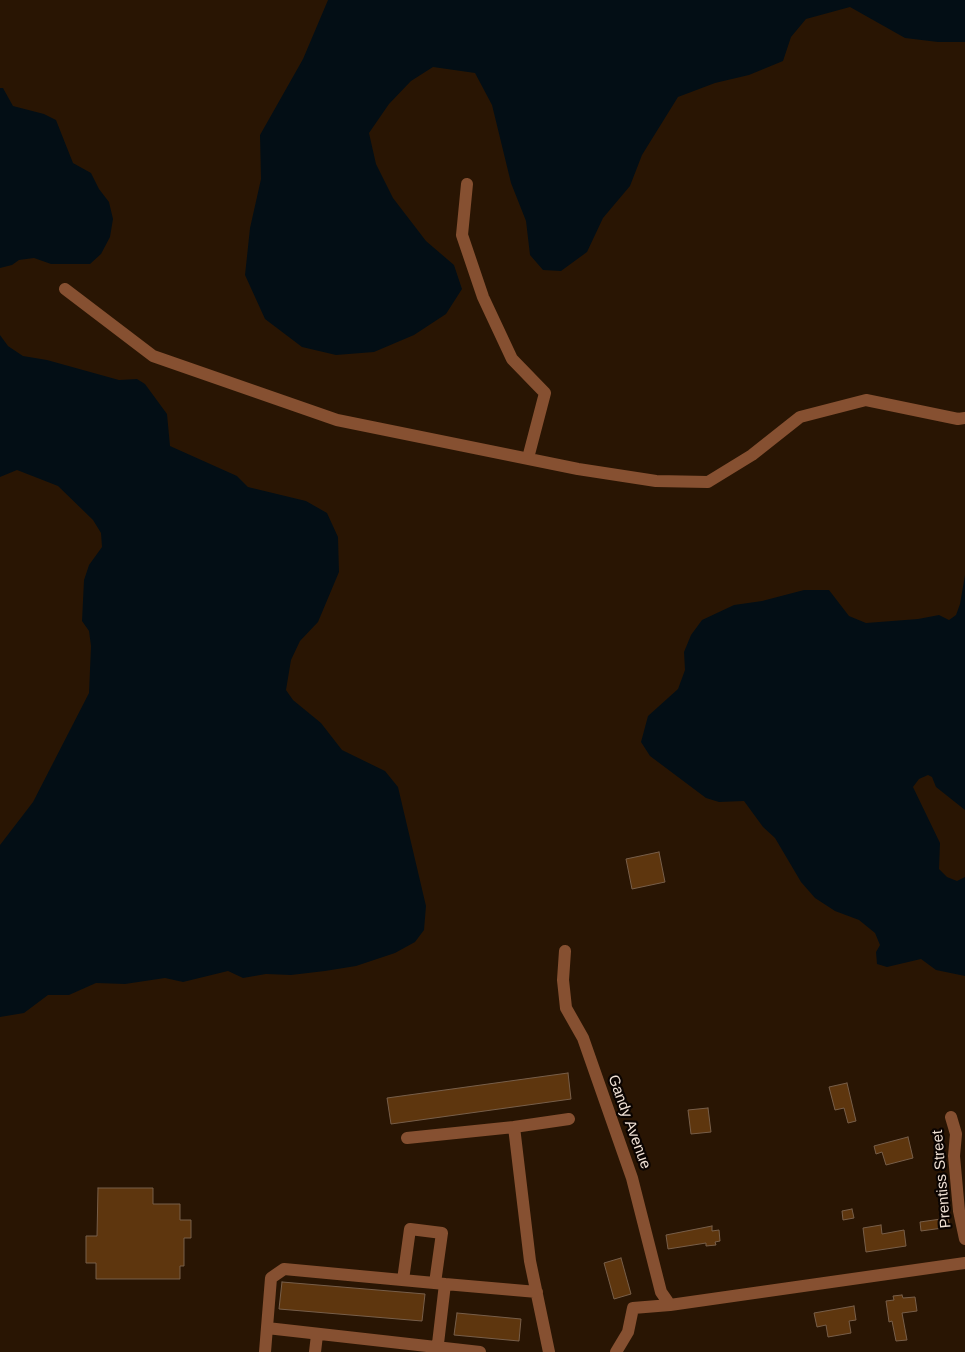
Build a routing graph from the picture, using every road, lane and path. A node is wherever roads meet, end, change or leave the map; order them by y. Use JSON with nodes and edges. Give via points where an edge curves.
{"nodes":[{"id":1,"x":467,"y":184,"type":"dead end"},
{"id":2,"x":65,"y":289,"type":"dead end"},
{"id":3,"x":965,"y":418,"type":"edge"},
{"id":4,"x":528,"y":458,"type":"junction"},
{"id":5,"x":565,"y":951,"type":"dead end"},
{"id":6,"x":951,"y":1117,"type":"dead end"},
{"id":7,"x":569,"y":1119,"type":"dead end"},
{"id":8,"x":514,"y":1127,"type":"junction"},
{"id":9,"x":407,"y":1138,"type":"dead end"},
{"id":10,"x":965,"y":1239,"type":"edge"},
{"id":11,"x":965,"y":1263,"type":"edge"},
{"id":12,"x":403,"y":1280,"type":"junction"},
{"id":13,"x":440,"y":1284,"type":"junction"},
{"id":14,"x":538,"y":1292,"type":"junction"},
{"id":15,"x":670,"y":1305,"type":"junction"},
{"id":16,"x":267,"y":1328,"type":"junction"},
{"id":17,"x":317,"y":1335,"type":"junction"},
{"id":18,"x":377,"y":1346,"type":"edge"},
{"id":19,"x":438,"y":1350,"type":"edge"},
{"id":20,"x":265,"y":1352,"type":"edge"},
{"id":21,"x":315,"y":1352,"type":"edge"},
{"id":22,"x":480,"y":1352,"type":"edge"},
{"id":23,"x":549,"y":1352,"type":"edge"},
{"id":24,"x":616,"y":1352,"type":"edge"}],
"edges":[{"from":1,"to":4,"type":"street","via":[[462,235],[483,297],[512,359],[545,393]]},
{"from":2,"to":4,"type":"street","via":[[153,356],[336,420]]},
{"from":3,"to":4,"type":"street","via":[[958,420],[866,400],[809,414],[800,417],[752,456],[708,482],[656,481]]},
{"from":5,"to":15,"type":"street","name":"Gandy Avenue","via":[[563,980],[566,1008],[582,1038],[632,1178],[661,1292]]},
{"from":6,"to":10,"type":"street","name":"Prentiss Street","via":[[956,1134],[954,1156],[958,1204]]},
{"from":7,"to":8,"type":"street"},
{"from":8,"to":9,"type":"street"},
{"from":8,"to":14,"type":"street","via":[[523,1210]]},
{"from":11,"to":15,"type":"street"},
{"from":12,"to":13,"type":"street"},
{"from":12,"to":13,"type":"street","via":[[410,1229],[442,1233]]},
{"from":12,"to":16,"type":"street","via":[[284,1269],[271,1278]]},
{"from":13,"to":14,"type":"street"},
{"from":13,"to":19,"type":"street"},
{"from":14,"to":23,"type":"street"},
{"from":15,"to":24,"type":"street","via":[[633,1308],[628,1332]]},
{"from":16,"to":17,"type":"street"},
{"from":16,"to":20,"type":"street"},
{"from":17,"to":18,"type":"street"},
{"from":17,"to":21,"type":"street"},
{"from":18,"to":19,"type":"street"},
{"from":19,"to":22,"type":"street"}]}
